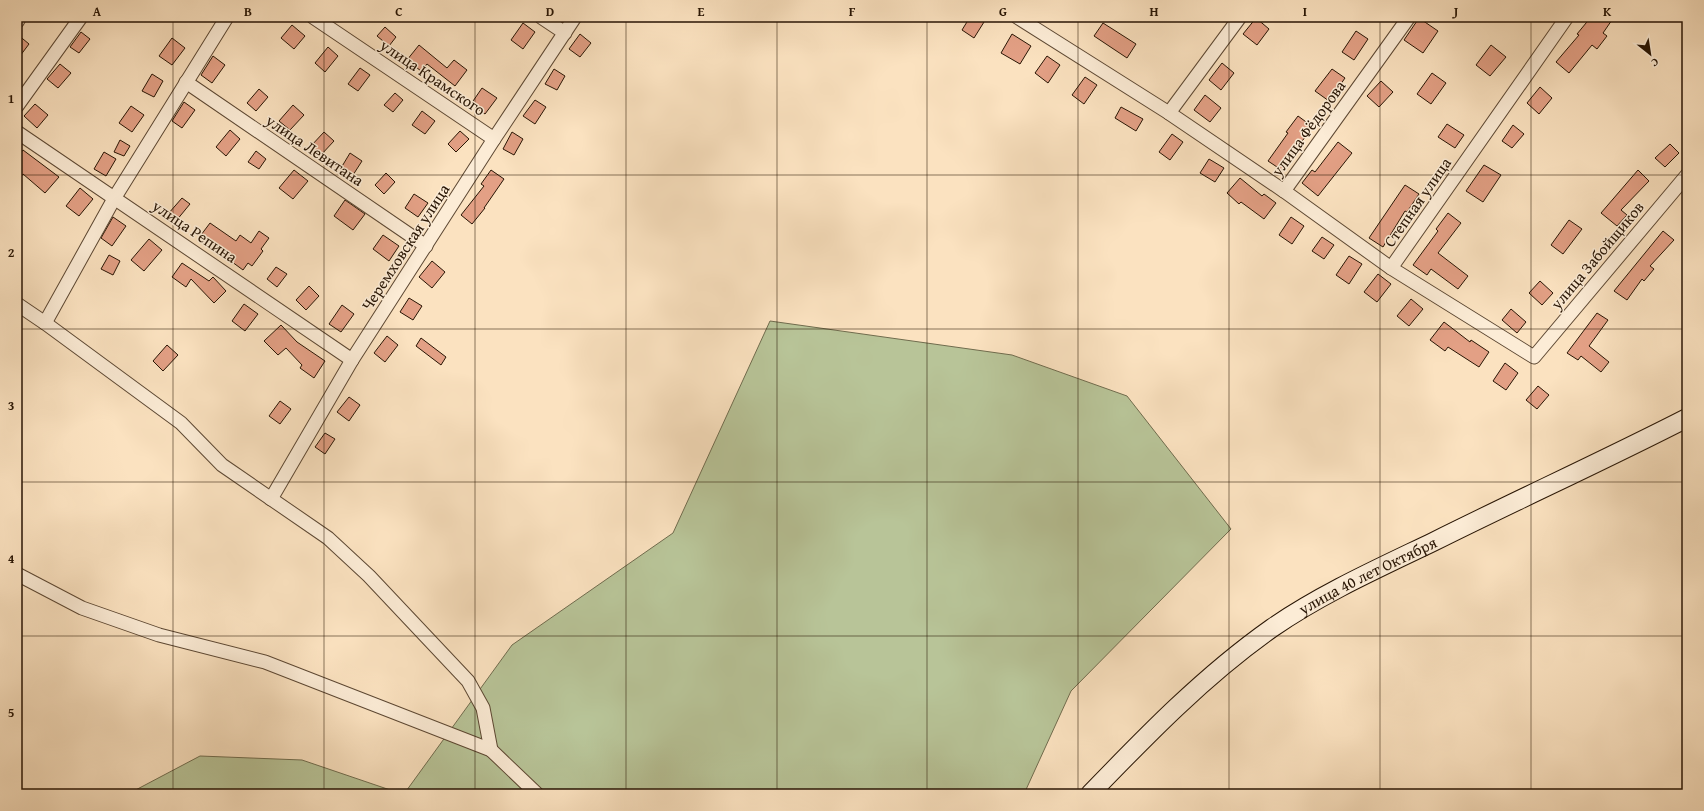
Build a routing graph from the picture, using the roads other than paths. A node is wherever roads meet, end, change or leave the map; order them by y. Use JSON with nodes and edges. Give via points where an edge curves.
{"nodes":[{"id":1,"x":20,"y":17,"type":"edge"},
{"id":2,"x":81,"y":17,"type":"edge"},
{"id":3,"x":227,"y":17,"type":"edge"},
{"id":4,"x":314,"y":17,"type":"edge"},
{"id":5,"x":541,"y":17,"type":"edge"},
{"id":6,"x":575,"y":17,"type":"edge"},
{"id":7,"x":1017,"y":17,"type":"edge"},
{"id":8,"x":1240,"y":17,"type":"edge"},
{"id":9,"x":1409,"y":17,"type":"edge"},
{"id":10,"x":1567,"y":17,"type":"edge"},
{"id":11,"x":17,"y":22,"type":"edge"},
{"id":12,"x":565,"y":33,"type":"junction"},
{"id":13,"x":186,"y":82,"type":"junction"},
{"id":14,"x":17,"y":106,"type":"edge"},
{"id":15,"x":1169,"y":113,"type":"junction"},
{"id":16,"x":17,"y":132,"type":"edge"},
{"id":17,"x":494,"y":139,"type":"junction"},
{"id":18,"x":1687,"y":175,"type":"edge"},
{"id":19,"x":1284,"y":191,"type":"junction"},
{"id":20,"x":115,"y":197,"type":"junction"},
{"id":21,"x":426,"y":246,"type":"junction"},
{"id":22,"x":1391,"y":268,"type":"junction"},
{"id":23,"x":17,"y":304,"type":"edge"},
{"id":24,"x":45,"y":323,"type":"junction"},
{"id":25,"x":1534,"y":357,"type":"joint"},
{"id":26,"x":352,"y":360,"type":"junction"},
{"id":27,"x":1687,"y":418,"type":"edge"},
{"id":28,"x":271,"y":499,"type":"junction"},
{"id":29,"x":17,"y":574,"type":"edge"},
{"id":30,"x":491,"y":750,"type":"junction"},
{"id":31,"x":537,"y":794,"type":"edge"},
{"id":32,"x":1090,"y":794,"type":"edge"}],
"edges":[{"from":1,"to":11,"type":"street"},
{"from":2,"to":14,"type":"street"},
{"from":3,"to":13,"type":"street"},
{"from":4,"to":17,"type":"street","name":"улица Крамского"},
{"from":5,"to":12,"type":"street"},
{"from":6,"to":12,"type":"street","name":"Черемховская улица"},
{"from":7,"to":15,"type":"street"},
{"from":8,"to":15,"type":"street"},
{"from":9,"to":19,"type":"street","name":"улица Фёдорова"},
{"from":10,"to":22,"type":"street","name":"Степная улица"},
{"from":12,"to":17,"type":"street","name":"Черемховская улица"},
{"from":13,"to":20,"type":"street"},
{"from":13,"to":21,"type":"street","name":"улица Левитана"},
{"from":15,"to":19,"type":"street"},
{"from":16,"to":20,"type":"street","name":"улица Репина"},
{"from":17,"to":21,"type":"street","name":"Черемховская улица"},
{"from":18,"to":25,"type":"street","name":"улица Забойщиков"},
{"from":19,"to":22,"type":"street","name":"улица Фёдорова"},
{"from":20,"to":24,"type":"street"},
{"from":20,"to":26,"type":"street","name":"улица Репина"},
{"from":21,"to":26,"type":"street","name":"Черемховская улица"},
{"from":22,"to":25,"type":"street","name":"Степная улица"},
{"from":23,"to":24,"type":"street"},
{"from":24,"to":28,"type":"street","via":[[181,423],[222,465]]},
{"from":26,"to":28,"type":"street","name":"Черемховская улица"},
{"from":27,"to":32,"type":"main road","name":"улица 40 лет Октября","via":[[1390,563],[1304,608],[1234,655],[1197,687],[1157,724]]},
{"from":28,"to":30,"type":"street","via":[[328,538],[369,576],[468,681],[483,708]]},
{"from":29,"to":30,"type":"street","via":[[82,608],[159,635],[264,662]]},
{"from":30,"to":31,"type":"street"}]}
